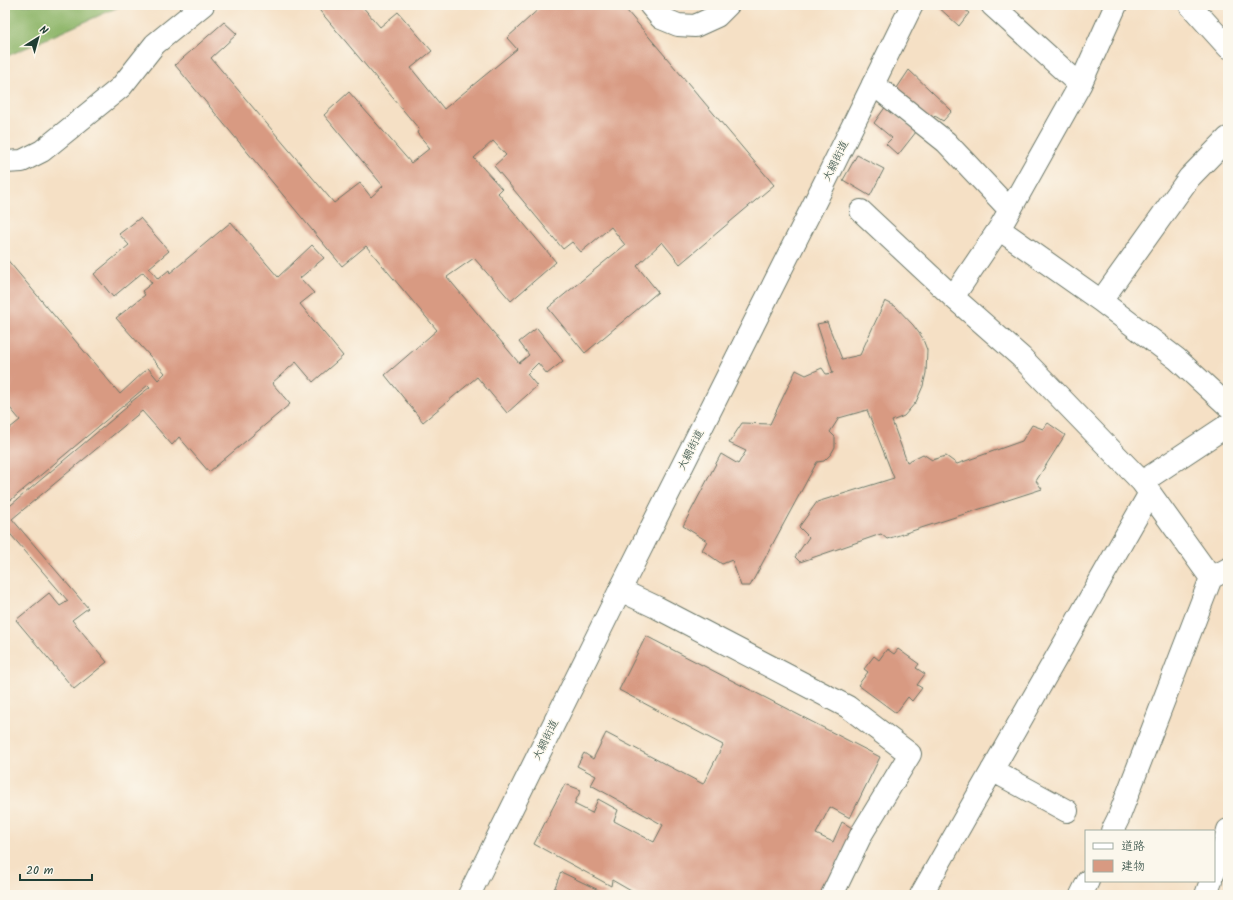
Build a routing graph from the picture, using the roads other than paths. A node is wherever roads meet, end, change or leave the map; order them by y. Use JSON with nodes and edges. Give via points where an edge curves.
{"nodes":[{"id":1,"x":203,"y":5,"type":"edge"},
{"id":2,"x":650,"y":5,"type":"edge"},
{"id":3,"x":728,"y":5,"type":"edge"},
{"id":4,"x":912,"y":5,"type":"edge"},
{"id":5,"x":992,"y":5,"type":"edge"},
{"id":6,"x":1116,"y":5,"type":"edge"},
{"id":7,"x":1190,"y":5,"type":"edge"},
{"id":8,"x":1228,"y":47,"type":"edge"},
{"id":9,"x":873,"y":84,"type":"junction"},
{"id":10,"x":1080,"y":85,"type":"junction"},
{"id":11,"x":1228,"y":138,"type":"edge"},
{"id":12,"x":5,"y":162,"type":"edge"},
{"id":13,"x":1010,"y":210,"type":"junction"},
{"id":14,"x":861,"y":211,"type":"dead end"},
{"id":15,"x":999,"y":228,"type":"junction"},
{"id":16,"x":953,"y":297,"type":"junction"},
{"id":17,"x":1101,"y":301,"type":"junction"},
{"id":18,"x":1228,"y":406,"type":"edge"},
{"id":19,"x":1228,"y":425,"type":"edge"},
{"id":20,"x":1146,"y":487,"type":"junction"},
{"id":21,"x":1220,"y":573,"type":"edge"},
{"id":22,"x":620,"y":590,"type":"junction"},
{"id":23,"x":992,"y":770,"type":"junction"},
{"id":24,"x":1067,"y":811,"type":"dead end"},
{"id":25,"x":1112,"y":830,"type":"edge"},
{"id":26,"x":1228,"y":830,"type":"edge"},
{"id":27,"x":1225,"y":854,"type":"edge"},
{"id":28,"x":1215,"y":872,"type":"edge"},
{"id":29,"x":1088,"y":882,"type":"edge"},
{"id":30,"x":1211,"y":882,"type":"edge"},
{"id":31,"x":469,"y":895,"type":"edge"},
{"id":32,"x":832,"y":895,"type":"edge"},
{"id":33,"x":921,"y":895,"type":"edge"},
{"id":34,"x":1081,"y":895,"type":"edge"},
{"id":35,"x":1206,"y":895,"type":"edge"}],
"edges":[{"from":1,"to":12,"type":"street","via":[[155,44],[121,87],[42,151],[22,161]]},
{"from":2,"to":3,"type":"street","via":[[661,18],[678,25],[695,26],[717,16]]},
{"from":4,"to":9,"type":"street","name":"大網街道"},
{"from":5,"to":10,"type":"street"},
{"from":6,"to":10,"type":"street"},
{"from":7,"to":8,"type":"street"},
{"from":9,"to":13,"type":"street","via":[[946,142]]},
{"from":9,"to":22,"type":"street","name":"大網街道"},
{"from":10,"to":13,"type":"street"},
{"from":11,"to":17,"type":"street","via":[[1189,178]]},
{"from":13,"to":15,"type":"street"},
{"from":14,"to":16,"type":"street"},
{"from":15,"to":16,"type":"street"},
{"from":15,"to":17,"type":"street"},
{"from":16,"to":20,"type":"street","via":[[1021,357]]},
{"from":17,"to":18,"type":"street","via":[[1176,359]]},
{"from":19,"to":20,"type":"street"},
{"from":20,"to":21,"type":"street"},
{"from":20,"to":23,"type":"street"},
{"from":21,"to":25,"type":"street"},
{"from":22,"to":31,"type":"street","name":"大網街道"},
{"from":22,"to":32,"type":"street","via":[[848,707],[910,754],[862,833]]},
{"from":23,"to":24,"type":"street"},
{"from":23,"to":33,"type":"street"},
{"from":26,"to":27,"type":"street"},
{"from":27,"to":28,"type":"street"},
{"from":29,"to":34,"type":"street"},
{"from":30,"to":35,"type":"street"}]}
